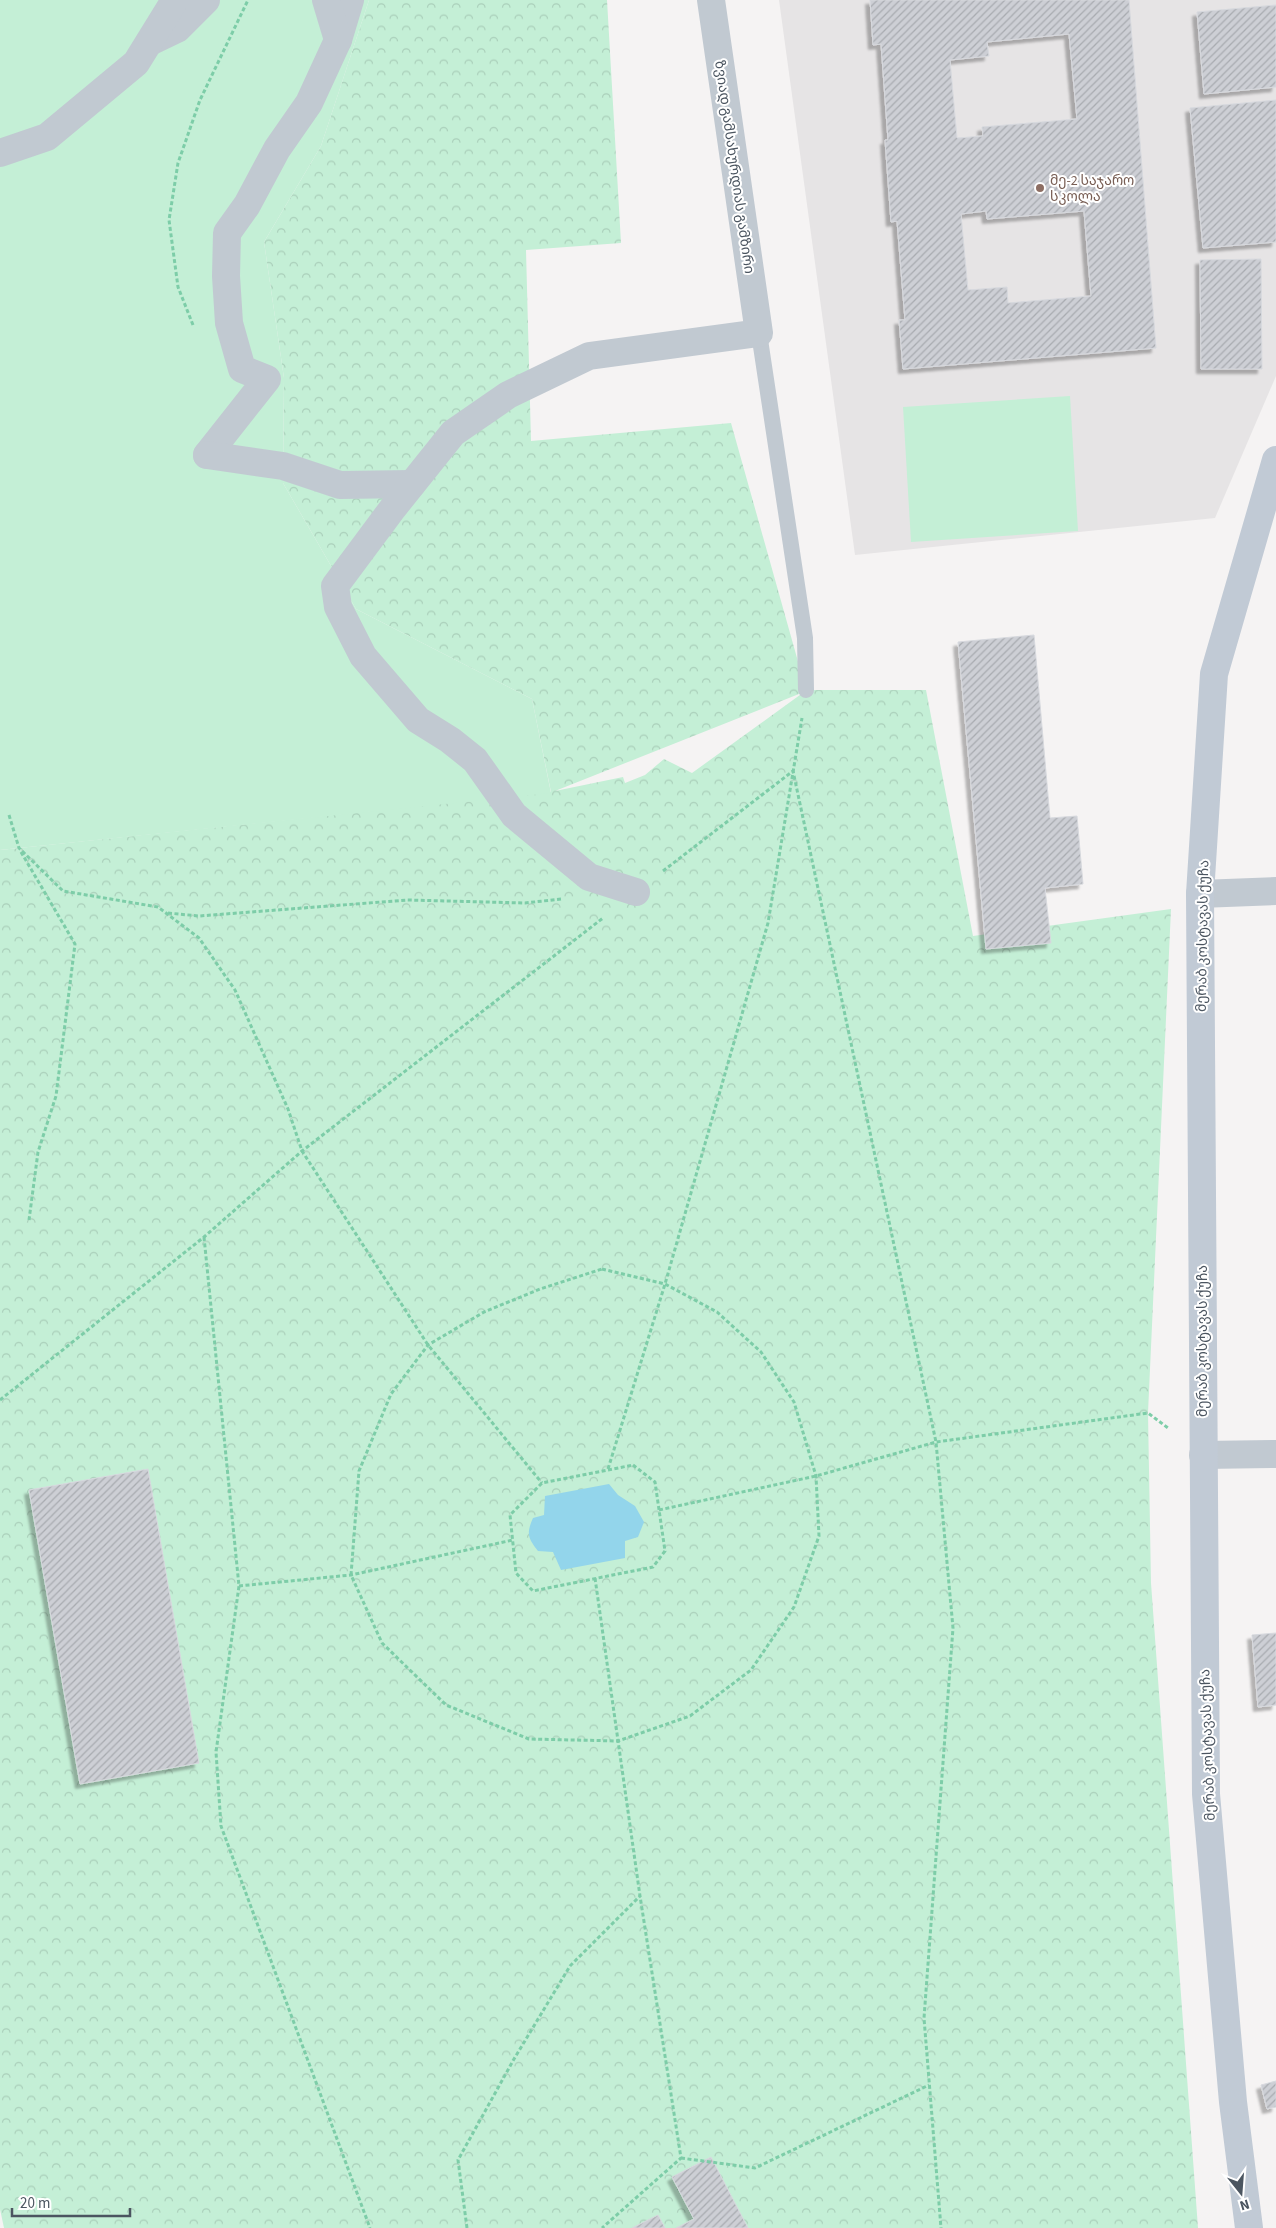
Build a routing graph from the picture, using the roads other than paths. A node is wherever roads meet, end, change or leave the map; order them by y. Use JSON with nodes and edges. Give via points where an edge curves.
{"nodes":[{"id":1,"x":174,"y":0,"type":"edge"},
{"id":2,"x":206,"y":0,"type":"edge"},
{"id":3,"x":326,"y":0,"type":"edge"},
{"id":4,"x":350,"y":0,"type":"edge"},
{"id":5,"x":711,"y":0,"type":"edge"},
{"id":6,"x":338,"y":40,"type":"junction"},
{"id":7,"x":148,"y":43,"type":"junction"},
{"id":8,"x":0,"y":153,"type":"edge"},
{"id":9,"x":759,"y":333,"type":"junction"},
{"id":10,"x":1276,"y":460,"type":"edge"},
{"id":11,"x":412,"y":484,"type":"junction"},
{"id":12,"x":806,"y":690,"type":"road end"},
{"id":13,"x":1276,"y":891,"type":"edge"},
{"id":14,"x":636,"y":892,"type":"road end"},
{"id":15,"x":1200,"y":894,"type":"junction"},
{"id":16,"x":1276,"y":1454,"type":"edge"},
{"id":17,"x":1203,"y":1455,"type":"junction"},
{"id":18,"x":1249,"y":2228,"type":"edge"}],
"edges":[{"from":1,"to":7,"type":"street"},
{"from":2,"to":7,"type":"street","via":[[177,29]]},
{"from":3,"to":6,"type":"street"},
{"from":4,"to":6,"type":"street"},
{"from":5,"to":9,"type":"street","name":"ზვიად გამსახურდიას გამზირი"},
{"from":6,"to":11,"type":"street","via":[[309,103],[277,149],[227,233],[229,323],[242,369],[267,380],[207,455],[283,466],[340,485]]},
{"from":7,"to":8,"type":"street","via":[[136,63],[47,137]]},
{"from":9,"to":11,"type":"street","via":[[589,356],[508,395],[453,433]]},
{"from":9,"to":12,"type":"lane","via":[[805,638]]},
{"from":10,"to":15,"type":"street","name":"მერაბ კოსტავას ქუჩა","via":[[1214,674]]},
{"from":11,"to":14,"type":"street","via":[[335,586],[338,607],[362,656],[418,720],[475,760],[514,815],[589,878]]},
{"from":13,"to":15,"type":"street"},
{"from":15,"to":17,"type":"street","name":"მერაბ კოსტავას ქუჩა"},
{"from":16,"to":17,"type":"street"},
{"from":17,"to":18,"type":"street","name":"მერაბ კოსტავას ქუჩა","via":[[1206,1794],[1233,2102]]}]}
